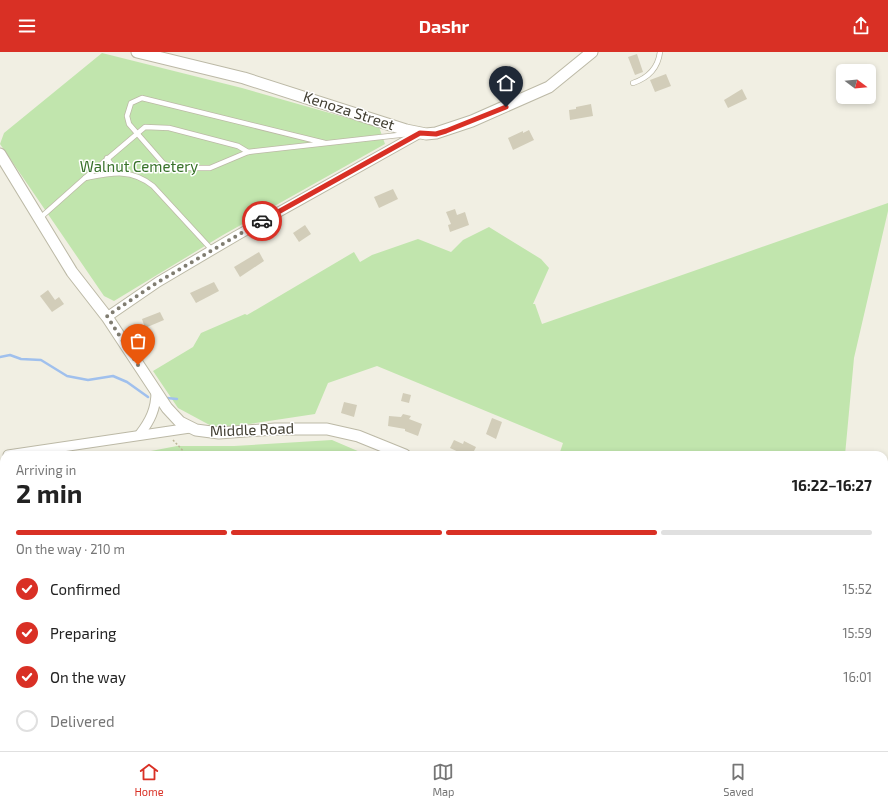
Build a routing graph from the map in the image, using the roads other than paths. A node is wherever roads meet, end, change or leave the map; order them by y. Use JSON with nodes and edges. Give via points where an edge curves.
{"nodes":[{"id":1,"x":137,"y":52,"type":"edge"},
{"id":2,"x":592,"y":52,"type":"edge"},
{"id":3,"x":660,"y":52,"type":"edge"},
{"id":4,"x":633,"y":82,"type":"dead end"},
{"id":5,"x":420,"y":133,"type":"junction"},
{"id":6,"x":137,"y":135,"type":"junction"},
{"id":7,"x":325,"y":143,"type":"junction"},
{"id":8,"x":248,"y":152,"type":"junction"},
{"id":9,"x":0,"y":154,"type":"edge"},
{"id":10,"x":107,"y":158,"type":"junction"},
{"id":11,"x":116,"y":172,"type":"junction"},
{"id":12,"x":85,"y":178,"type":"junction"},
{"id":13,"x":39,"y":219,"type":"junction"},
{"id":14,"x":212,"y":250,"type":"junction"},
{"id":15,"x":107,"y":316,"type":"junction"},
{"id":16,"x":156,"y":392,"type":"junction"},
{"id":17,"x":190,"y":428,"type":"junction"},
{"id":18,"x":140,"y":434,"type":"junction"},
{"id":19,"x":33,"y":451,"type":"edge"},
{"id":20,"x":395,"y":451,"type":"edge"}],
"edges":[{"from":1,"to":5,"type":"street","name":"Kenoza Street","via":[[244,78]]},
{"from":2,"to":5,"type":"street","name":"Kenoza Street","via":[[558,82],[539,93],[446,131],[436,134]]},
{"from":3,"to":4,"type":"lane","via":[[652,71],[645,78]]},
{"from":5,"to":7,"type":"lane"},
{"from":5,"to":14,"type":"street"},
{"from":6,"to":7,"type":"lane","via":[[127,116],[131,103],[142,98]]},
{"from":6,"to":8,"type":"lane","via":[[145,126],[156,126],[223,142]]},
{"from":6,"to":8,"type":"lane","via":[[163,163],[172,168],[210,168]]},
{"from":6,"to":10,"type":"lane"},
{"from":7,"to":8,"type":"lane"},
{"from":9,"to":13,"type":"street","name":"Middle Road"},
{"from":10,"to":11,"type":"lane"},
{"from":10,"to":12,"type":"lane"},
{"from":11,"to":12,"type":"lane"},
{"from":11,"to":14,"type":"lane","via":[[142,177]]},
{"from":12,"to":13,"type":"lane"},
{"from":13,"to":15,"type":"street","name":"Middle Road","via":[[72,272]]},
{"from":14,"to":15,"type":"street"},
{"from":15,"to":16,"type":"street","name":"Middle Road"},
{"from":16,"to":17,"type":"street","name":"Middle Road","via":[[173,416]]},
{"from":16,"to":18,"type":"street","via":[[151,417]]},
{"from":17,"to":18,"type":"street"},
{"from":17,"to":20,"type":"street","name":"Middle Road","via":[[218,433],[327,429],[358,436]]},
{"from":18,"to":19,"type":"street"}]}
